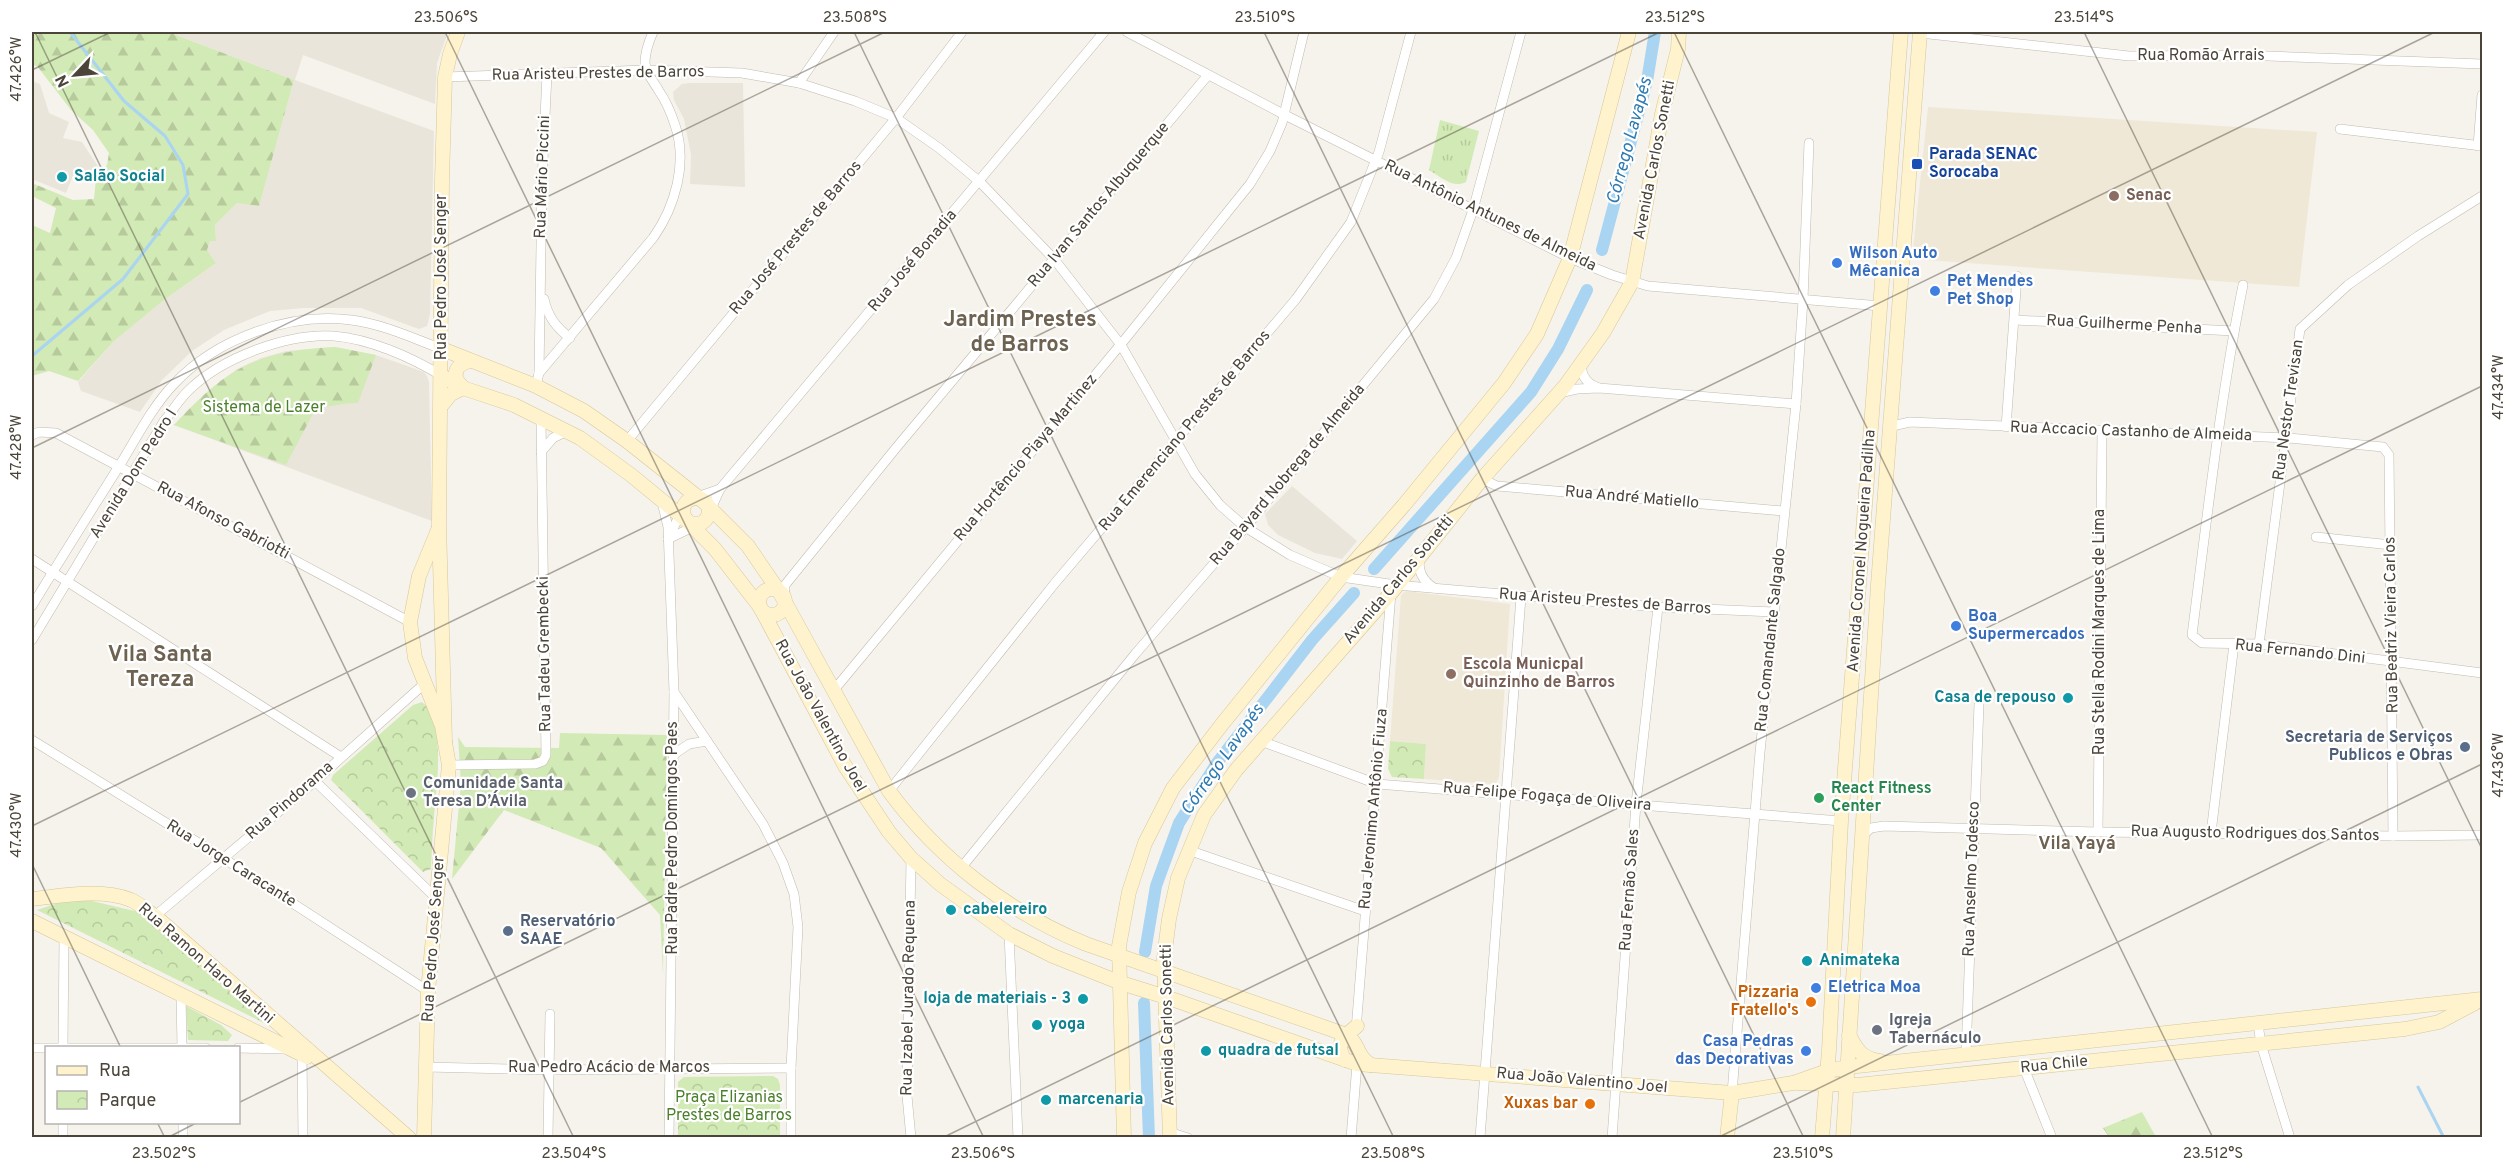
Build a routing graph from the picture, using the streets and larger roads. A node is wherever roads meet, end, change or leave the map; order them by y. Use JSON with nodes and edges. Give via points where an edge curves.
{"nodes":[{"id":1,"x":458,"y":32,"type":"edge"},
{"id":2,"x":653,"y":32,"type":"edge"},
{"id":3,"x":834,"y":32,"type":"edge"},
{"id":4,"x":962,"y":32,"type":"edge"},
{"id":5,"x":1104,"y":32,"type":"edge"},
{"id":6,"x":1127,"y":32,"type":"edge"},
{"id":7,"x":1304,"y":32,"type":"edge"},
{"id":8,"x":1411,"y":32,"type":"edge"},
{"id":9,"x":1521,"y":32,"type":"edge"},
{"id":10,"x":1629,"y":32,"type":"edge"},
{"id":11,"x":1679,"y":32,"type":"edge"},
{"id":12,"x":1901,"y":32,"type":"edge"},
{"id":13,"x":1920,"y":32,"type":"edge"},
{"id":14,"x":2482,"y":64,"type":"edge"},
{"id":15,"x":647,"y":70,"type":"junction"},
{"id":16,"x":547,"y":74,"type":"junction"},
{"id":17,"x":1208,"y":75,"type":"junction"},
{"id":18,"x":445,"y":77,"type":"junction"},
{"id":19,"x":799,"y":83,"type":"junction"},
{"id":20,"x":2482,"y":95,"type":"edge"},
{"id":21,"x":1285,"y":115,"type":"junction"},
{"id":22,"x":896,"y":118,"type":"junction"},
{"id":23,"x":2340,"y":129,"type":"dead end"},
{"id":24,"x":1809,"y":143,"type":"dead end"},
{"id":25,"x":2480,"y":146,"type":"edge"},
{"id":26,"x":1377,"y":160,"type":"junction"},
{"id":27,"x":980,"y":182,"type":"junction"},
{"id":28,"x":2482,"y":196,"type":"edge"},
{"id":29,"x":1473,"y":210,"type":"junction"},
{"id":30,"x":1054,"y":259,"type":"junction"},
{"id":31,"x":1575,"y":260,"type":"junction"},
{"id":32,"x":2017,"y":276,"type":"dead end"},
{"id":33,"x":541,"y":279,"type":"junction"},
{"id":34,"x":1632,"y":282,"type":"junction"},
{"id":35,"x":2243,"y":285,"type":"dead end"},
{"id":36,"x":1803,"y":300,"type":"junction"},
{"id":37,"x":1881,"y":306,"type":"junction"},
{"id":38,"x":2014,"y":320,"type":"junction"},
{"id":39,"x":2234,"y":331,"type":"junction"},
{"id":40,"x":570,"y":338,"type":"junction"},
{"id":41,"x":1121,"y":345,"type":"junction"},
{"id":42,"x":442,"y":349,"type":"junction"},
{"id":43,"x":470,"y":361,"type":"junction"},
{"id":44,"x":1581,"y":365,"type":"junction"},
{"id":45,"x":441,"y":375,"type":"junction"},
{"id":46,"x":538,"y":379,"type":"junction"},
{"id":47,"x":463,"y":388,"type":"junction"},
{"id":48,"x":1599,"y":388,"type":"junction"},
{"id":49,"x":1558,"y":394,"type":"junction"},
{"id":50,"x":1796,"y":404,"type":"junction"},
{"id":51,"x":441,"y":406,"type":"junction"},
{"id":52,"x":541,"y":419,"type":"junction"},
{"id":53,"x":1872,"y":420,"type":"junction"},
{"id":54,"x":1890,"y":421,"type":"junction"},
{"id":55,"x":2006,"y":427,"type":"junction"},
{"id":56,"x":565,"y":432,"type":"junction"},
{"id":57,"x":2102,"y":432,"type":"junction"},
{"id":58,"x":32,"y":435,"type":"edge"},
{"id":59,"x":2218,"y":436,"type":"junction"},
{"id":60,"x":2284,"y":438,"type":"junction"},
{"id":61,"x":627,"y":441,"type":"junction"},
{"id":62,"x":1176,"y":443,"type":"junction"},
{"id":63,"x":2387,"y":450,"type":"joint"},
{"id":64,"x":541,"y":452,"type":"junction"},
{"id":65,"x":119,"y":465,"type":"junction"},
{"id":66,"x":134,"y":472,"type":"junction"},
{"id":67,"x":1482,"y":479,"type":"junction"},
{"id":68,"x":720,"y":489,"type":"junction"},
{"id":69,"x":660,"y":498,"type":"junction"},
{"id":70,"x":695,"y":511,"type":"junction"},
{"id":71,"x":1783,"y":511,"type":"junction"},
{"id":72,"x":440,"y":525,"type":"junction"},
{"id":73,"x":1245,"y":527,"type":"junction"},
{"id":74,"x":2316,"y":537,"type":"dead end"},
{"id":75,"x":668,"y":539,"type":"junction"},
{"id":76,"x":2391,"y":545,"type":"junction"},
{"id":77,"x":1421,"y":555,"type":"junction"},
{"id":78,"x":32,"y":558,"type":"edge"},
{"id":79,"x":53,"y":571,"type":"junction"},
{"id":80,"x":419,"y":576,"type":"junction"},
{"id":81,"x":1341,"y":578,"type":"junction"},
{"id":82,"x":68,"y":580,"type":"junction"},
{"id":83,"x":441,"y":584,"type":"junction"},
{"id":84,"x":1394,"y":589,"type":"junction"},
{"id":85,"x":1436,"y":589,"type":"junction"},
{"id":86,"x":780,"y":593,"type":"junction"},
{"id":87,"x":1521,"y":597,"type":"junction"},
{"id":88,"x":32,"y":606,"type":"edge"},
{"id":89,"x":1658,"y":607,"type":"junction"},
{"id":90,"x":761,"y":609,"type":"junction"},
{"id":91,"x":1774,"y":612,"type":"junction"},
{"id":92,"x":410,"y":622,"type":"junction"},
{"id":93,"x":32,"y":640,"type":"edge"},
{"id":94,"x":2234,"y":644,"type":"junction"},
{"id":95,"x":2259,"y":644,"type":"junction"},
{"id":96,"x":2392,"y":662,"type":"junction"},
{"id":97,"x":418,"y":668,"type":"junction"},
{"id":98,"x":440,"y":668,"type":"junction"},
{"id":99,"x":2482,"y":672,"type":"edge"},
{"id":100,"x":424,"y":684,"type":"junction"},
{"id":101,"x":834,"y":690,"type":"junction"},
{"id":102,"x":674,"y":692,"type":"junction"},
{"id":103,"x":1978,"y":704,"type":"dead end"},
{"id":104,"x":32,"y":740,"type":"edge"},
{"id":105,"x":445,"y":741,"type":"junction"},
{"id":106,"x":707,"y":741,"type":"junction"},
{"id":107,"x":1261,"y":741,"type":"junction"},
{"id":108,"x":674,"y":755,"type":"junction"},
{"id":109,"x":341,"y":757,"type":"junction"},
{"id":110,"x":449,"y":765,"type":"junction"},
{"id":111,"x":315,"y":780,"type":"junction"},
{"id":112,"x":1377,"y":784,"type":"junction"},
{"id":113,"x":888,"y":791,"type":"junction"},
{"id":114,"x":1505,"y":793,"type":"junction"},
{"id":115,"x":1636,"y":804,"type":"junction"},
{"id":116,"x":1863,"y":809,"type":"junction"},
{"id":117,"x":1754,"y":815,"type":"junction"},
{"id":118,"x":1841,"y":821,"type":"junction"},
{"id":119,"x":1884,"y":826,"type":"junction"},
{"id":120,"x":1974,"y":829,"type":"junction"},
{"id":121,"x":2098,"y":832,"type":"junction"},
{"id":122,"x":2211,"y":833,"type":"junction"},
{"id":123,"x":2482,"y":835,"type":"edge"},
{"id":124,"x":2393,"y":836,"type":"junction"},
{"id":125,"x":1861,"y":837,"type":"junction"},
{"id":126,"x":1188,"y":850,"type":"junction"},
{"id":127,"x":223,"y":858,"type":"junction"},
{"id":128,"x":911,"y":858,"type":"junction"},
{"id":129,"x":961,"y":868,"type":"junction"},
{"id":130,"x":436,"y":898,"type":"junction"},
{"id":131,"x":34,"y":902,"type":"edge"},
{"id":132,"x":1365,"y":911,"type":"junction"},
{"id":133,"x":155,"y":916,"type":"junction"},
{"id":134,"x":32,"y":921,"type":"edge"},
{"id":135,"x":1009,"y":934,"type":"junction"},
{"id":136,"x":64,"y":938,"type":"junction"},
{"id":137,"x":1119,"y":955,"type":"junction"},
{"id":138,"x":1165,"y":971,"type":"junction"},
{"id":139,"x":1120,"y":984,"type":"junction"},
{"id":140,"x":428,"y":991,"type":"junction"},
{"id":141,"x":181,"y":993,"type":"junction"},
{"id":142,"x":1166,"y":997,"type":"junction"},
{"id":143,"x":2482,"y":1000,"type":"edge"},
{"id":144,"x":2434,"y":1003,"type":"junction"},
{"id":145,"x":550,"y":1014,"type":"dead end"},
{"id":146,"x":2439,"y":1022,"type":"junction"},
{"id":147,"x":2258,"y":1024,"type":"junction"},
{"id":148,"x":1351,"y":1030,"type":"junction"},
{"id":149,"x":1848,"y":1033,"type":"junction"},
{"id":150,"x":2261,"y":1044,"type":"junction"},
{"id":151,"x":63,"y":1046,"type":"edge"},
{"id":152,"x":182,"y":1046,"type":"edge"},
{"id":153,"x":240,"y":1048,"type":"edge"},
{"id":154,"x":296,"y":1052,"type":"junction"},
{"id":155,"x":1966,"y":1054,"type":"junction"},
{"id":156,"x":1356,"y":1063,"type":"junction"},
{"id":157,"x":1893,"y":1063,"type":"junction"},
{"id":158,"x":426,"y":1067,"type":"junction"},
{"id":159,"x":1848,"y":1067,"type":"junction"},
{"id":160,"x":671,"y":1068,"type":"junction"},
{"id":161,"x":791,"y":1068,"type":"junction"},
{"id":162,"x":2024,"y":1068,"type":"junction"},
{"id":163,"x":330,"y":1070,"type":"junction"},
{"id":164,"x":549,"y":1070,"type":"junction"},
{"id":165,"x":1827,"y":1071,"type":"junction"},
{"id":166,"x":1485,"y":1073,"type":"junction"},
{"id":167,"x":1793,"y":1083,"type":"junction"},
{"id":168,"x":1617,"y":1085,"type":"junction"},
{"id":169,"x":1826,"y":1086,"type":"junction"},
{"id":170,"x":1847,"y":1086,"type":"junction"},
{"id":171,"x":1732,"y":1094,"type":"junction"},
{"id":172,"x":1169,"y":1135,"type":"edge"},
{"id":173,"x":303,"y":1137,"type":"edge"},
{"id":174,"x":409,"y":1137,"type":"edge"},
{"id":175,"x":424,"y":1137,"type":"edge"},
{"id":176,"x":548,"y":1137,"type":"edge"},
{"id":177,"x":669,"y":1137,"type":"edge"},
{"id":178,"x":791,"y":1137,"type":"edge"},
{"id":179,"x":911,"y":1137,"type":"edge"},
{"id":180,"x":1018,"y":1137,"type":"edge"},
{"id":181,"x":1124,"y":1137,"type":"edge"},
{"id":182,"x":1188,"y":1137,"type":"edge"},
{"id":183,"x":1351,"y":1137,"type":"edge"},
{"id":184,"x":1480,"y":1137,"type":"edge"},
{"id":185,"x":1612,"y":1137,"type":"edge"},
{"id":186,"x":1727,"y":1137,"type":"edge"},
{"id":187,"x":1821,"y":1137,"type":"edge"},
{"id":188,"x":1843,"y":1137,"type":"edge"},
{"id":189,"x":2052,"y":1137,"type":"edge"},
{"id":190,"x":2290,"y":1137,"type":"edge"}],
"edges":[{"from":1,"to":18,"type":"street","name":"Rua Pedro José Senger"},
{"from":2,"to":15,"type":"street","via":[[646,50]]},
{"from":3,"to":19,"type":"street"},
{"from":4,"to":22,"type":"street","name":"Rua José Prestes de Barros"},
{"from":5,"to":27,"type":"street","name":"Rua José Bonadia"},
{"from":6,"to":17,"type":"street","name":"Rua Antônio Antunes de Almeida"},
{"from":7,"to":21,"type":"street","name":"Rua Hortêncio Piaya Martinez"},
{"from":8,"to":26,"type":"street","name":"Rua Emerenciano Prestes de Barros"},
{"from":9,"to":29,"type":"street","name":"Rua Bayard Nobrega de Almeida"},
{"from":10,"to":31,"type":"street"},
{"from":11,"to":34,"type":"street","name":"Avenida Carlos Sonetti"},
{"from":12,"to":37,"type":"street","name":"Avenida Coronel Nogueira Padilha"},
{"from":13,"to":14,"type":"street","name":"Rua Romão Arrais","via":[[2129,56],[2241,55]]},
{"from":13,"to":54,"type":"street","name":"Avenida Coronel Nogueira Padilha"},
{"from":15,"to":16,"type":"street","name":"Rua Aristeu Prestes de Barros"},
{"from":15,"to":19,"type":"street","name":"Rua Aristeu Prestes de Barros","via":[[742,73]]},
{"from":15,"to":40,"type":"street","via":[[676,127],[678,167],[672,204],[653,238]]},
{"from":16,"to":18,"type":"street","name":"Rua Aristeu Prestes de Barros"},
{"from":16,"to":33,"type":"street","name":"Rua Mário Piccini"},
{"from":17,"to":21,"type":"street","name":"Rua Antônio Antunes de Almeida"},
{"from":17,"to":30,"type":"street","name":"Rua Ivan Santos Albuquerque"},
{"from":18,"to":42,"type":"street","name":"Rua Pedro José Senger"},
{"from":19,"to":22,"type":"street","name":"Rua Aristeu Prestes de Barros","via":[[855,100]]},
{"from":20,"to":25,"type":"street"},
{"from":21,"to":26,"type":"street","name":"Rua Antônio Antunes de Almeida"},
{"from":21,"to":41,"type":"street","name":"Rua Hortêncio Piaya Martinez","via":[[1250,184]]},
{"from":22,"to":27,"type":"street","name":"Rua Aristeu Prestes de Barros"},
{"from":22,"to":61,"type":"street","name":"Rua José Prestes de Barros"},
{"from":23,"to":25,"type":"street"},
{"from":24,"to":36,"type":"street","name":"Rua Comandante Salgado"},
{"from":26,"to":29,"type":"street","name":"Rua Antônio Antunes de Almeida"},
{"from":26,"to":62,"type":"street","name":"Rua Emerenciano Prestes de Barros","via":[[1351,222],[1324,261]]},
{"from":27,"to":30,"type":"street","name":"Rua Aristeu Prestes de Barros"},
{"from":27,"to":68,"type":"street","name":"Rua José Bonadia"},
{"from":28,"to":60,"type":"street","name":"Rua Nestor Trevisan","via":[[2348,285],[2300,330]]},
{"from":29,"to":31,"type":"street","name":"Rua Antônio Antunes de Almeida"},
{"from":29,"to":73,"type":"street","name":"Rua Bayard Nobrega de Almeida","via":[[1456,258],[1434,299]]},
{"from":30,"to":41,"type":"street","name":"Rua Aristeu Prestes de Barros"},
{"from":30,"to":86,"type":"street","name":"Rua Ivan Santos Albuquerque"},
{"from":31,"to":34,"type":"street","name":"Rua Antônio Antunes de Almeida"},
{"from":31,"to":81,"type":"street","via":[[1538,334],[1504,383]]},
{"from":32,"to":38,"type":"street"},
{"from":33,"to":40,"type":"street","name":"Rua Mário Piccini","via":[[550,317]]},
{"from":33,"to":46,"type":"street","name":"Rua Mário Piccini"},
{"from":34,"to":36,"type":"street","name":"Rua Antônio Antunes de Almeida"},
{"from":34,"to":44,"type":"street","name":"Avenida Carlos Sonetti"},
{"from":35,"to":39,"type":"street"},
{"from":36,"to":37,"type":"street","name":"Rua Antônio Antunes de Almeida"},
{"from":36,"to":50,"type":"street","name":"Rua Comandante Salgado"},
{"from":37,"to":53,"type":"street","name":"Avenida Coronel Nogueira Padilha"},
{"from":38,"to":39,"type":"street","name":"Rua Guilherme Penha"},
{"from":38,"to":55,"type":"street"},
{"from":39,"to":59,"type":"street"},
{"from":40,"to":46,"type":"street"},
{"from":41,"to":62,"type":"street","name":"Rua Aristeu Prestes de Barros"},
{"from":41,"to":101,"type":"street","name":"Rua Hortêncio Piaya Martinez"},
{"from":42,"to":43,"type":"street","name":"Rua João Valentino Joel"},
{"from":42,"to":45,"type":"street","name":"Rua Pedro José Senger"},
{"from":42,"to":65,"type":"street","name":"Avenida Dom Pedro I","via":[[373,324],[349,320],[308,320],[252,334],[213,351],[174,384]]},
{"from":43,"to":46,"type":"street","name":"Rua João Valentino Joel"},
{"from":43,"to":47,"type":"street","via":[[456,370],[456,379]]},
{"from":44,"to":48,"type":"street","via":[[1585,378]]},
{"from":44,"to":49,"type":"street","name":"Avenida Carlos Sonetti"},
{"from":45,"to":47,"type":"street","name":"Rua João Valentino Joel"},
{"from":45,"to":51,"type":"street","name":"Rua Pedro José Senger"},
{"from":45,"to":66,"type":"street","name":"Avenida Dom Pedro I","via":[[370,344],[333,336],[259,347],[222,366],[187,392],[164,421]]},
{"from":46,"to":61,"type":"street","name":"Rua João Valentino Joel"},
{"from":47,"to":51,"type":"street"},
{"from":47,"to":52,"type":"street","name":"Rua João Valentino Joel","via":[[514,405]]},
{"from":48,"to":49,"type":"street"},
{"from":48,"to":50,"type":"street"},
{"from":49,"to":67,"type":"street","name":"Avenida Carlos Sonetti"},
{"from":50,"to":71,"type":"street","name":"Rua Comandante Salgado"},
{"from":51,"to":72,"type":"street","name":"Rua Pedro José Senger"},
{"from":52,"to":56,"type":"street","name":"Rua João Valentino Joel"},
{"from":52,"to":64,"type":"street","name":"Rua Tadeu Grembecki"},
{"from":53,"to":54,"type":"street","via":[[1878,411]]},
{"from":53,"to":118,"type":"street","name":"Avenida Coronel Nogueira Padilha"},
{"from":54,"to":55,"type":"street","name":"Rua Accacio Castanho de Almeida"},
{"from":54,"to":116,"type":"street","name":"Avenida Coronel Nogueira Padilha"},
{"from":55,"to":57,"type":"street","name":"Rua Accacio Castanho de Almeida"},
{"from":56,"to":64,"type":"street","via":[[553,438]]},
{"from":56,"to":69,"type":"street","name":"Rua João Valentino Joel","via":[[580,438]]},
{"from":57,"to":59,"type":"street","name":"Rua Accacio Castanho de Almeida"},
{"from":57,"to":121,"type":"street","name":"Rua Stella Rodini Marques de Lima"},
{"from":58,"to":65,"type":"street","name":"Rua Afonso Gabriotti","via":[[56,433]]},
{"from":59,"to":60,"type":"street","name":"Rua Accacio Castanho de Almeida"},
{"from":59,"to":94,"type":"street","name":"Rua Fernando Dini","via":[[2192,635],[2202,643]]},
{"from":60,"to":63,"type":"street","name":"Rua Accacio Castanho de Almeida"},
{"from":60,"to":95,"type":"street","name":"Rua Nestor Trevisan"},
{"from":61,"to":70,"type":"street","name":"Rua João Valentino Joel"},
{"from":62,"to":73,"type":"street","name":"Rua Aristeu Prestes de Barros","via":[[1220,505]]},
{"from":62,"to":113,"type":"street","name":"Rua Emerenciano Prestes de Barros","via":[[1055,584]]},
{"from":63,"to":76,"type":"street","name":"Rua Beatriz Vieira Carlos"},
{"from":64,"to":110,"type":"street","name":"Rua Tadeu Grembecki","via":[[546,755],[535,764]]},
{"from":65,"to":66,"type":"street","name":"Rua Afonso Gabriotti"},
{"from":65,"to":79,"type":"street","name":"Avenida Dom Pedro I"},
{"from":66,"to":82,"type":"street","name":"Avenida Dom Pedro I"},
{"from":66,"to":92,"type":"street","name":"Rua Afonso Gabriotti"},
{"from":67,"to":71,"type":"street","name":"Rua André Matiello","via":[[1497,486]]},
{"from":67,"to":77,"type":"street","name":"Avenida Carlos Sonetti"},
{"from":68,"to":70,"type":"street","name":"Rua José Bonadia"},
{"from":68,"to":70,"type":"street","name":"Rua José Bonadia"},
{"from":69,"to":70,"type":"street","name":"Rua João Valentino Joel"},
{"from":69,"to":75,"type":"street","name":"Rua Padre Pedro Domingos Paes","via":[[668,521]]},
{"from":70,"to":75,"type":"street","name":"Rua Padre Pedro Domingos Paes"},
{"from":70,"to":75,"type":"street"},
{"from":70,"to":86,"type":"street","name":"Rua João Valentino Joel","via":[[748,546]]},
{"from":70,"to":90,"type":"street","name":"Rua João Valentino Joel","via":[[715,549]]},
{"from":71,"to":91,"type":"street","name":"Rua Comandante Salgado"},
{"from":72,"to":80,"type":"street","name":"Rua Pedro José Senger"},
{"from":72,"to":83,"type":"street","name":"Rua Pedro José Senger"},
{"from":73,"to":81,"type":"street","name":"Rua Aristeu Prestes de Barros","via":[[1290,555]]},
{"from":73,"to":129,"type":"street","name":"Rua Bayard Nobrega de Almeida","via":[[1136,653]]},
{"from":74,"to":76,"type":"street"},
{"from":75,"to":102,"type":"street","name":"Rua Padre Pedro Domingos Paes"},
{"from":76,"to":96,"type":"street","name":"Rua Beatriz Vieira Carlos"},
{"from":77,"to":84,"type":"street","name":"Avenida Carlos Sonetti"},
{"from":77,"to":85,"type":"street","via":[[1418,568]]},
{"from":78,"to":79,"type":"street"},
{"from":79,"to":82,"type":"street"},
{"from":79,"to":88,"type":"street","name":"Avenida Dom Pedro I"},
{"from":80,"to":83,"type":"street","via":[[434,574]]},
{"from":80,"to":92,"type":"street","name":"Rua Pedro José Senger"},
{"from":81,"to":84,"type":"street","name":"Rua Aristeu Prestes de Barros"},
{"from":81,"to":137,"type":"street","via":[[1173,788],[1145,843],[1129,892]]},
{"from":82,"to":93,"type":"street","name":"Avenida Dom Pedro I"},
{"from":82,"to":109,"type":"street"},
{"from":83,"to":98,"type":"street","name":"Rua Pedro José Senger"},
{"from":84,"to":85,"type":"street","name":"Rua Aristeu Prestes de Barros"},
{"from":84,"to":107,"type":"street","name":"Avenida Carlos Sonetti"},
{"from":84,"to":112,"type":"street","name":"Rua Jeronimo Antônio Fiuza"},
{"from":85,"to":87,"type":"street","name":"Rua Aristeu Prestes de Barros"},
{"from":86,"to":90,"type":"street","via":[[759,600]]},
{"from":86,"to":90,"type":"street","name":"Rua João Valentino Joel","via":[[776,615]]},
{"from":86,"to":101,"type":"street","name":"Rua João Valentino Joel"},
{"from":87,"to":89,"type":"street","name":"Rua Aristeu Prestes de Barros"},
{"from":87,"to":114,"type":"street"},
{"from":89,"to":91,"type":"street","name":"Rua Aristeu Prestes de Barros"},
{"from":89,"to":115,"type":"street","name":"Rua Fernão Sales"},
{"from":90,"to":128,"type":"street","name":"Rua João Valentino Joel","via":[[845,766]]},
{"from":91,"to":117,"type":"street","name":"Rua Comandante Salgado"},
{"from":92,"to":97,"type":"street","name":"Rua Pedro José Senger"},
{"from":94,"to":95,"type":"street","name":"Rua Fernando Dini"},
{"from":94,"to":122,"type":"street"},
{"from":95,"to":96,"type":"street","name":"Rua Fernando Dini"},
{"from":96,"to":99,"type":"street","name":"Rua Fernando Dini"},
{"from":96,"to":124,"type":"street","name":"Rua Beatriz Vieira Carlos"},
{"from":97,"to":98,"type":"street"},
{"from":97,"to":100,"type":"street","name":"Rua Pedro José Senger"},
{"from":98,"to":100,"type":"street"},
{"from":98,"to":105,"type":"street","name":"Rua Pedro José Senger"},
{"from":100,"to":105,"type":"street","name":"Rua Pedro José Senger","via":[[438,713]]},
{"from":100,"to":109,"type":"street","name":"Rua Pindorama"},
{"from":101,"to":113,"type":"street","name":"Rua João Valentino Joel"},
{"from":102,"to":106,"type":"street"},
{"from":102,"to":108,"type":"street","name":"Rua Padre Pedro Domingos Paes"},
{"from":103,"to":120,"type":"street","name":"Rua Anselmo Todesco"},
{"from":104,"to":127,"type":"street","name":"Rua Jorge Caracante"},
{"from":105,"to":110,"type":"street","name":"Rua Pedro José Senger"},
{"from":106,"to":108,"type":"street","via":[[689,744]]},
{"from":106,"to":161,"type":"street","via":[[763,824],[794,894],[798,927]]},
{"from":107,"to":112,"type":"street","name":"Rua Felipe Fogaça de Oliveira"},
{"from":107,"to":126,"type":"street","name":"Avenida Carlos Sonetti","via":[[1204,814]]},
{"from":108,"to":160,"type":"street","name":"Rua Padre Pedro Domingos Paes"},
{"from":109,"to":111,"type":"street","name":"Rua Pindorama"},
{"from":110,"to":130,"type":"street","name":"Rua Pedro José Senger"},
{"from":111,"to":127,"type":"street","name":"Rua Pindorama"},
{"from":111,"to":130,"type":"street"},
{"from":112,"to":114,"type":"street","name":"Rua Felipe Fogaça de Oliveira"},
{"from":112,"to":132,"type":"street","name":"Rua Jeronimo Antônio Fiuza"},
{"from":113,"to":129,"type":"street","name":"Rua João Valentino Joel","via":[[926,837]]},
{"from":114,"to":115,"type":"street","name":"Rua Felipe Fogaça de Oliveira"},
{"from":114,"to":166,"type":"street"},
{"from":115,"to":117,"type":"street","name":"Rua Felipe Fogaça de Oliveira"},
{"from":115,"to":168,"type":"street","name":"Rua Fernão Sales"},
{"from":116,"to":119,"type":"street","via":[[1870,821]]},
{"from":116,"to":125,"type":"street","name":"Avenida Coronel Nogueira Padilha"},
{"from":117,"to":118,"type":"street","name":"Rua Felipe Fogaça de Oliveira"},
{"from":117,"to":171,"type":"street","name":"Rua Comandante Salgado"},
{"from":118,"to":165,"type":"street","name":"Avenida Coronel Nogueira Padilha"},
{"from":119,"to":120,"type":"street","name":"Rua Augusto Rodrigues dos Santos"},
{"from":119,"to":125,"type":"street","name":"Rua Augusto Rodrigues dos Santos","via":[[1870,828]]},
{"from":120,"to":121,"type":"street","name":"Rua Augusto Rodrigues dos Santos"},
{"from":120,"to":155,"type":"street","name":"Rua Anselmo Todesco"},
{"from":121,"to":122,"type":"street","name":"Rua Augusto Rodrigues dos Santos"},
{"from":122,"to":124,"type":"street","name":"Rua Augusto Rodrigues dos Santos"},
{"from":123,"to":124,"type":"street","name":"Rua Augusto Rodrigues dos Santos"},
{"from":125,"to":149,"type":"street","name":"Avenida Coronel Nogueira Padilha"},
{"from":126,"to":132,"type":"street"},
{"from":126,"to":138,"type":"street","name":"Avenida Carlos Sonetti","via":[[1169,919]]},
{"from":127,"to":133,"type":"street","name":"Rua Pindorama"},
{"from":127,"to":140,"type":"street","name":"Rua Jorge Caracante"},
{"from":128,"to":135,"type":"street","name":"Rua João Valentino Joel"},
{"from":128,"to":179,"type":"street","name":"Rua Izabel Jurado Requena","via":[[907,1096]]},
{"from":129,"to":137,"type":"street","name":"Rua João Valentino Joel","via":[[1029,918]]},
{"from":130,"to":140,"type":"street","name":"Rua Pedro José Senger"},
{"from":131,"to":133,"type":"street","name":"Rua Ramon Haro Martini","via":[[81,894],[122,897]]},
{"from":132,"to":148,"type":"street","name":"Rua Jeronimo Antônio Fiuza"},
{"from":133,"to":163,"type":"street","name":"Rua Ramon Haro Martini"},
{"from":134,"to":136,"type":"street","name":"Rua Ramon Haro Martini"},
{"from":135,"to":139,"type":"street","name":"Rua João Valentino Joel"},
{"from":135,"to":180,"type":"street"},
{"from":136,"to":141,"type":"street","name":"Rua Ramon Haro Martini"},
{"from":136,"to":151,"type":"street"},
{"from":137,"to":138,"type":"street","name":"Rua João Valentino Joel"},
{"from":137,"to":139,"type":"street"},
{"from":138,"to":142,"type":"street","name":"Avenida Carlos Sonetti"},
{"from":138,"to":148,"type":"street","name":"Rua João Valentino Joel"},
{"from":139,"to":142,"type":"street","name":"Rua João Valentino Joel"},
{"from":139,"to":181,"type":"street"},
{"from":140,"to":158,"type":"street","name":"Rua Pedro José Senger"},
{"from":141,"to":152,"type":"street"},
{"from":141,"to":154,"type":"street","name":"Rua Ramon Haro Martini"},
{"from":142,"to":156,"type":"street","name":"Rua João Valentino Joel"},
{"from":142,"to":172,"type":"street","name":"Avenida Carlos Sonetti"},
{"from":143,"to":144,"type":"street","name":"Rua Chile"},
{"from":143,"to":146,"type":"street","name":"Rua Chile"},
{"from":144,"to":146,"type":"street","via":[[2443,1008]]},
{"from":144,"to":147,"type":"street","name":"Rua Chile"},
{"from":145,"to":164,"type":"street"},
{"from":146,"to":150,"type":"street","name":"Rua Chile"},
{"from":147,"to":150,"type":"street"},
{"from":147,"to":155,"type":"street","name":"Rua Chile"},
{"from":148,"to":156,"type":"street","via":[[1361,1058]]},
{"from":148,"to":156,"type":"street","name":"Rua Jeronimo Antônio Fiuza","via":[[1339,1046]]},
{"from":149,"to":157,"type":"street","via":[[1867,1059]]},
{"from":149,"to":159,"type":"street","name":"Avenida Coronel Nogueira Padilha"},
{"from":150,"to":162,"type":"street","name":"Rua Chile"},
{"from":150,"to":190,"type":"street"},
{"from":153,"to":154,"type":"street"},
{"from":154,"to":163,"type":"street","name":"Rua Ramon Haro Martini"},
{"from":154,"to":173,"type":"street"},
{"from":155,"to":157,"type":"street","name":"Rua Chile"},
{"from":156,"to":166,"type":"street","name":"Rua João Valentino Joel"},
{"from":156,"to":183,"type":"street","name":"Rua Jeronimo Antônio Fiuza"},
{"from":157,"to":159,"type":"street","name":"Rua Chile"},
{"from":158,"to":164,"type":"street","name":"Rua Pedro Acácio de Marcos"},
{"from":158,"to":175,"type":"street","name":"Rua Pedro José Senger"},
{"from":159,"to":165,"type":"street"},
{"from":159,"to":170,"type":"street","name":"Avenida Coronel Nogueira Padilha"},
{"from":160,"to":161,"type":"street","name":"Rua Pedro Acácio de Marcos"},
{"from":160,"to":164,"type":"street","name":"Rua Pedro Acácio de Marcos"},
{"from":160,"to":177,"type":"street","name":"Rua Padre Pedro Domingos Paes"},
{"from":161,"to":178,"type":"street"},
{"from":162,"to":170,"type":"street","name":"Rua Chile"},
{"from":162,"to":189,"type":"street"},
{"from":163,"to":174,"type":"street","name":"Rua Ramon Haro Martini"},
{"from":164,"to":176,"type":"street"},
{"from":165,"to":167,"type":"street","name":"Rua João Valentino Joel"},
{"from":165,"to":169,"type":"street","name":"Avenida Coronel Nogueira Padilha"},
{"from":166,"to":168,"type":"street","name":"Rua João Valentino Joel"},
{"from":166,"to":184,"type":"street"},
{"from":167,"to":169,"type":"street","name":"Rua João Valentino Joel"},
{"from":167,"to":171,"type":"street","name":"Rua João Valentino Joel"},
{"from":168,"to":171,"type":"street","name":"Rua João Valentino Joel"},
{"from":168,"to":185,"type":"street","name":"Rua Fernão Sales"},
{"from":169,"to":170,"type":"street"},
{"from":169,"to":187,"type":"street","name":"Avenida Coronel Nogueira Padilha"},
{"from":170,"to":188,"type":"street","name":"Avenida Coronel Nogueira Padilha"},
{"from":171,"to":186,"type":"street","name":"Rua Comandante Salgado"},
{"from":172,"to":182,"type":"street"}]}
